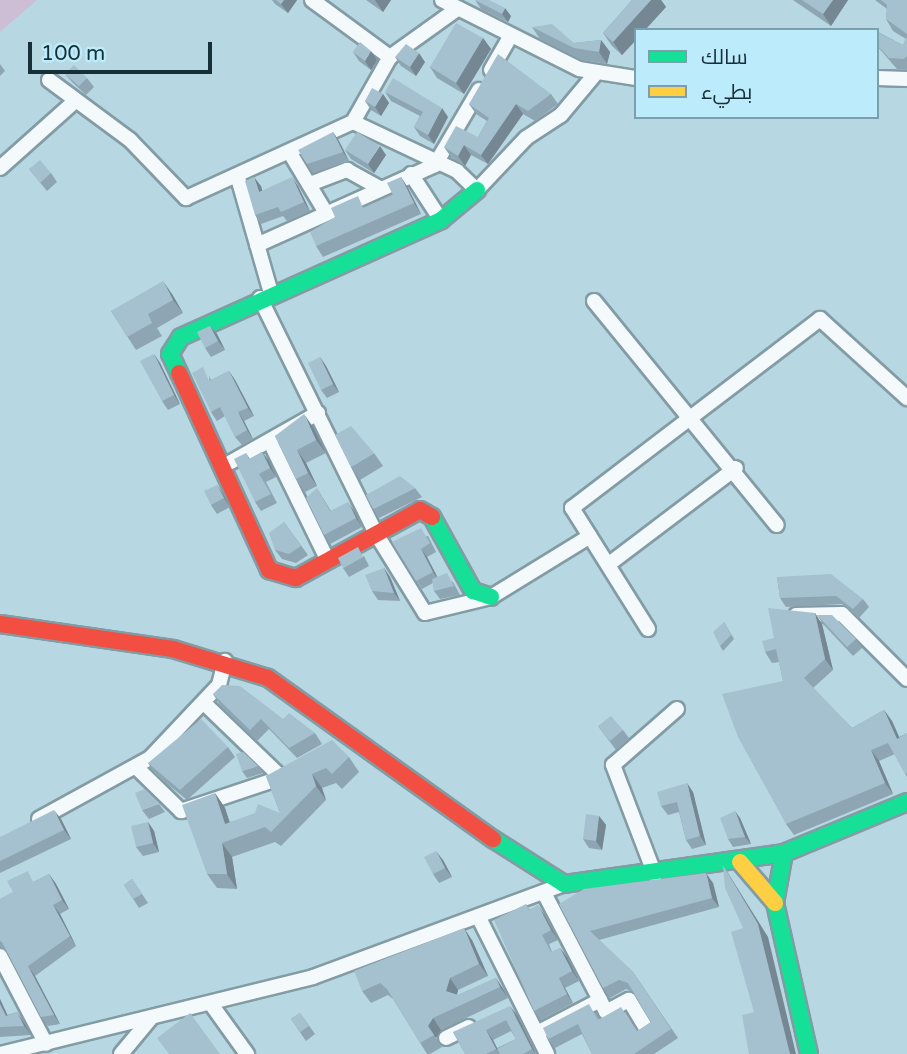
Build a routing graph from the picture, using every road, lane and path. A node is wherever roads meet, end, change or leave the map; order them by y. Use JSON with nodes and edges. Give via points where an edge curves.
{"nodes":[{"id":1,"x":312,"y":0,"type":"edge"},
{"id":2,"x":442,"y":0,"type":"edge"},
{"id":3,"x":457,"y":9,"type":"junction"},
{"id":4,"x":510,"y":37,"type":"junction"},
{"id":5,"x":390,"y":57,"type":"junction"},
{"id":6,"x":597,"y":72,"type":"junction"},
{"id":7,"x":634,"y":78,"type":"edge"},
{"id":8,"x":879,"y":78,"type":"edge"},
{"id":9,"x":907,"y":79,"type":"edge"},
{"id":10,"x":49,"y":80,"type":"dead end"},
{"id":11,"x":73,"y":103,"type":"junction"},
{"id":12,"x":353,"y":122,"type":"junction"},
{"id":13,"x":290,"y":153,"type":"junction"},
{"id":14,"x":435,"y":165,"type":"junction"},
{"id":15,"x":0,"y":168,"type":"edge"},
{"id":16,"x":411,"y":174,"type":"junction"},
{"id":17,"x":238,"y":178,"type":"junction"},
{"id":18,"x":310,"y":184,"type":"junction"},
{"id":19,"x":379,"y":188,"type":"junction"},
{"id":20,"x":477,"y":190,"type":"junction"},
{"id":21,"x":326,"y":213,"type":"junction"},
{"id":22,"x":441,"y":220,"type":"junction"},
{"id":23,"x":257,"y":245,"type":"junction"},
{"id":24,"x":265,"y":296,"type":"junction"},
{"id":25,"x":594,"y":301,"type":"dead end"},
{"id":26,"x":907,"y":398,"type":"edge"},
{"id":27,"x":318,"y":413,"type":"junction"},
{"id":28,"x":692,"y":414,"type":"junction"},
{"id":29,"x":270,"y":442,"type":"junction"},
{"id":30,"x":223,"y":467,"type":"junction"},
{"id":31,"x":736,"y":468,"type":"junction"},
{"id":32,"x":777,"y":525,"type":"dead end"},
{"id":33,"x":375,"y":532,"type":"junction"},
{"id":34,"x":590,"y":536,"type":"junction"},
{"id":35,"x":327,"y":559,"type":"junction"},
{"id":36,"x":609,"y":564,"type":"junction"},
{"id":37,"x":491,"y":597,"type":"junction"},
{"id":38,"x":791,"y":615,"type":"edge"},
{"id":39,"x":0,"y":625,"type":"edge"},
{"id":40,"x":648,"y":629,"type":"dead end"},
{"id":41,"x":225,"y":661,"type":"junction"},
{"id":42,"x":907,"y":679,"type":"edge"},
{"id":43,"x":204,"y":703,"type":"junction"},
{"id":44,"x":677,"y":709,"type":"dead end"},
{"id":45,"x":354,"y":737,"type":"junction"},
{"id":46,"x":333,"y":750,"type":"edge"},
{"id":47,"x":303,"y":767,"type":"edge"},
{"id":48,"x":137,"y":768,"type":"junction"},
{"id":49,"x":282,"y":778,"type":"junction"},
{"id":50,"x":907,"y":802,"type":"edge"},
{"id":51,"x":20,"y":829,"type":"edge"},
{"id":52,"x":784,"y":853,"type":"junction"},
{"id":53,"x":740,"y":862,"type":"junction"},
{"id":54,"x":655,"y":875,"type":"junction"},
{"id":55,"x":564,"y":884,"type":"junction"},
{"id":56,"x":544,"y":893,"type":"junction"},
{"id":57,"x":775,"y":902,"type":"junction"},
{"id":58,"x":480,"y":920,"type":"junction"},
{"id":59,"x":0,"y":956,"type":"edge"},
{"id":60,"x":600,"y":1000,"type":"junction"},
{"id":61,"x":211,"y":1004,"type":"junction"},
{"id":62,"x":151,"y":1018,"type":"junction"},
{"id":63,"x":484,"y":1020,"type":"edge"},
{"id":64,"x":648,"y":1032,"type":"edge"},
{"id":65,"x":537,"y":1033,"type":"junction"},
{"id":66,"x":446,"y":1038,"type":"dead end"},
{"id":67,"x":46,"y":1044,"type":"junction"},
{"id":68,"x":0,"y":1054,"type":"edge"},
{"id":69,"x":121,"y":1054,"type":"edge"},
{"id":70,"x":247,"y":1054,"type":"edge"},
{"id":71,"x":547,"y":1054,"type":"edge"},
{"id":72,"x":809,"y":1054,"type":"edge"}],
"edges":[{"from":1,"to":5,"type":"street"},
{"from":2,"to":3,"type":"street"},
{"from":3,"to":4,"type":"street"},
{"from":3,"to":5,"type":"street"},
{"from":4,"to":6,"type":"street"},
{"from":4,"to":14,"type":"street"},
{"from":5,"to":12,"type":"street"},
{"from":6,"to":7,"type":"street"},
{"from":6,"to":20,"type":"street","via":[[561,115],[526,138]]},
{"from":8,"to":9,"type":"street"},
{"from":10,"to":11,"type":"street"},
{"from":11,"to":15,"type":"street"},
{"from":11,"to":17,"type":"street","via":[[130,140],[183,197]]},
{"from":12,"to":13,"type":"street"},
{"from":12,"to":14,"type":"street"},
{"from":13,"to":17,"type":"street"},
{"from":13,"to":18,"type":"street"},
{"from":14,"to":16,"type":"street"},
{"from":14,"to":20,"type":"street","via":[[457,171]]},
{"from":16,"to":19,"type":"street"},
{"from":16,"to":22,"type":"street"},
{"from":17,"to":23,"type":"street"},
{"from":18,"to":19,"type":"street","via":[[347,170]]},
{"from":18,"to":21,"type":"street"},
{"from":19,"to":21,"type":"street"},
{"from":20,"to":22,"type":"main road"},
{"from":21,"to":23,"type":"street"},
{"from":22,"to":24,"type":"main road"},
{"from":23,"to":24,"type":"street"},
{"from":24,"to":27,"type":"street"},
{"from":24,"to":30,"type":"main road","via":[[181,337],[170,354]]},
{"from":25,"to":28,"type":"street"},
{"from":26,"to":28,"type":"street","via":[[820,319]]},
{"from":27,"to":29,"type":"street"},
{"from":27,"to":33,"type":"street"},
{"from":28,"to":31,"type":"street"},
{"from":28,"to":34,"type":"street","via":[[572,508]]},
{"from":29,"to":30,"type":"street"},
{"from":29,"to":35,"type":"street"},
{"from":30,"to":35,"type":"main road","via":[[269,570],[296,578]]},
{"from":31,"to":32,"type":"street"},
{"from":31,"to":36,"type":"street"},
{"from":33,"to":35,"type":"main road"},
{"from":33,"to":37,"type":"street","via":[[425,613]]},
{"from":33,"to":37,"type":"main road","via":[[414,512],[430,514],[473,591]]},
{"from":34,"to":36,"type":"street"},
{"from":34,"to":37,"type":"street"},
{"from":36,"to":40,"type":"street"},
{"from":38,"to":42,"type":"street","via":[[842,614]]},
{"from":39,"to":41,"type":"main road"},
{"from":41,"to":43,"type":"street","via":[[219,685]]},
{"from":41,"to":45,"type":"main road","via":[[296,694]]},
{"from":43,"to":48,"type":"street"},
{"from":43,"to":49,"type":"street"},
{"from":44,"to":54,"type":"street","via":[[613,765]]},
{"from":45,"to":46,"type":"street"},
{"from":45,"to":55,"type":"main road","via":[[516,856]]},
{"from":47,"to":49,"type":"street"},
{"from":48,"to":49,"type":"street","via":[[181,811]]},
{"from":48,"to":51,"type":"street"},
{"from":50,"to":52,"type":"main road"},
{"from":52,"to":53,"type":"main road"},
{"from":52,"to":57,"type":"main road"},
{"from":53,"to":54,"type":"main road"},
{"from":53,"to":57,"type":"main road"},
{"from":54,"to":55,"type":"main road"},
{"from":55,"to":56,"type":"street"},
{"from":56,"to":58,"type":"street"},
{"from":56,"to":60,"type":"street"},
{"from":57,"to":72,"type":"main road"},
{"from":58,"to":61,"type":"street","via":[[392,953]]},
{"from":58,"to":65,"type":"street","via":[[515,1006]]},
{"from":59,"to":67,"type":"street"},
{"from":60,"to":64,"type":"street","via":[[606,1013],[629,1000]]},
{"from":60,"to":65,"type":"street"},
{"from":61,"to":62,"type":"street"},
{"from":61,"to":70,"type":"street"},
{"from":62,"to":67,"type":"street"},
{"from":62,"to":69,"type":"street"},
{"from":63,"to":66,"type":"street"},
{"from":65,"to":71,"type":"street"},
{"from":67,"to":68,"type":"street"}]}
